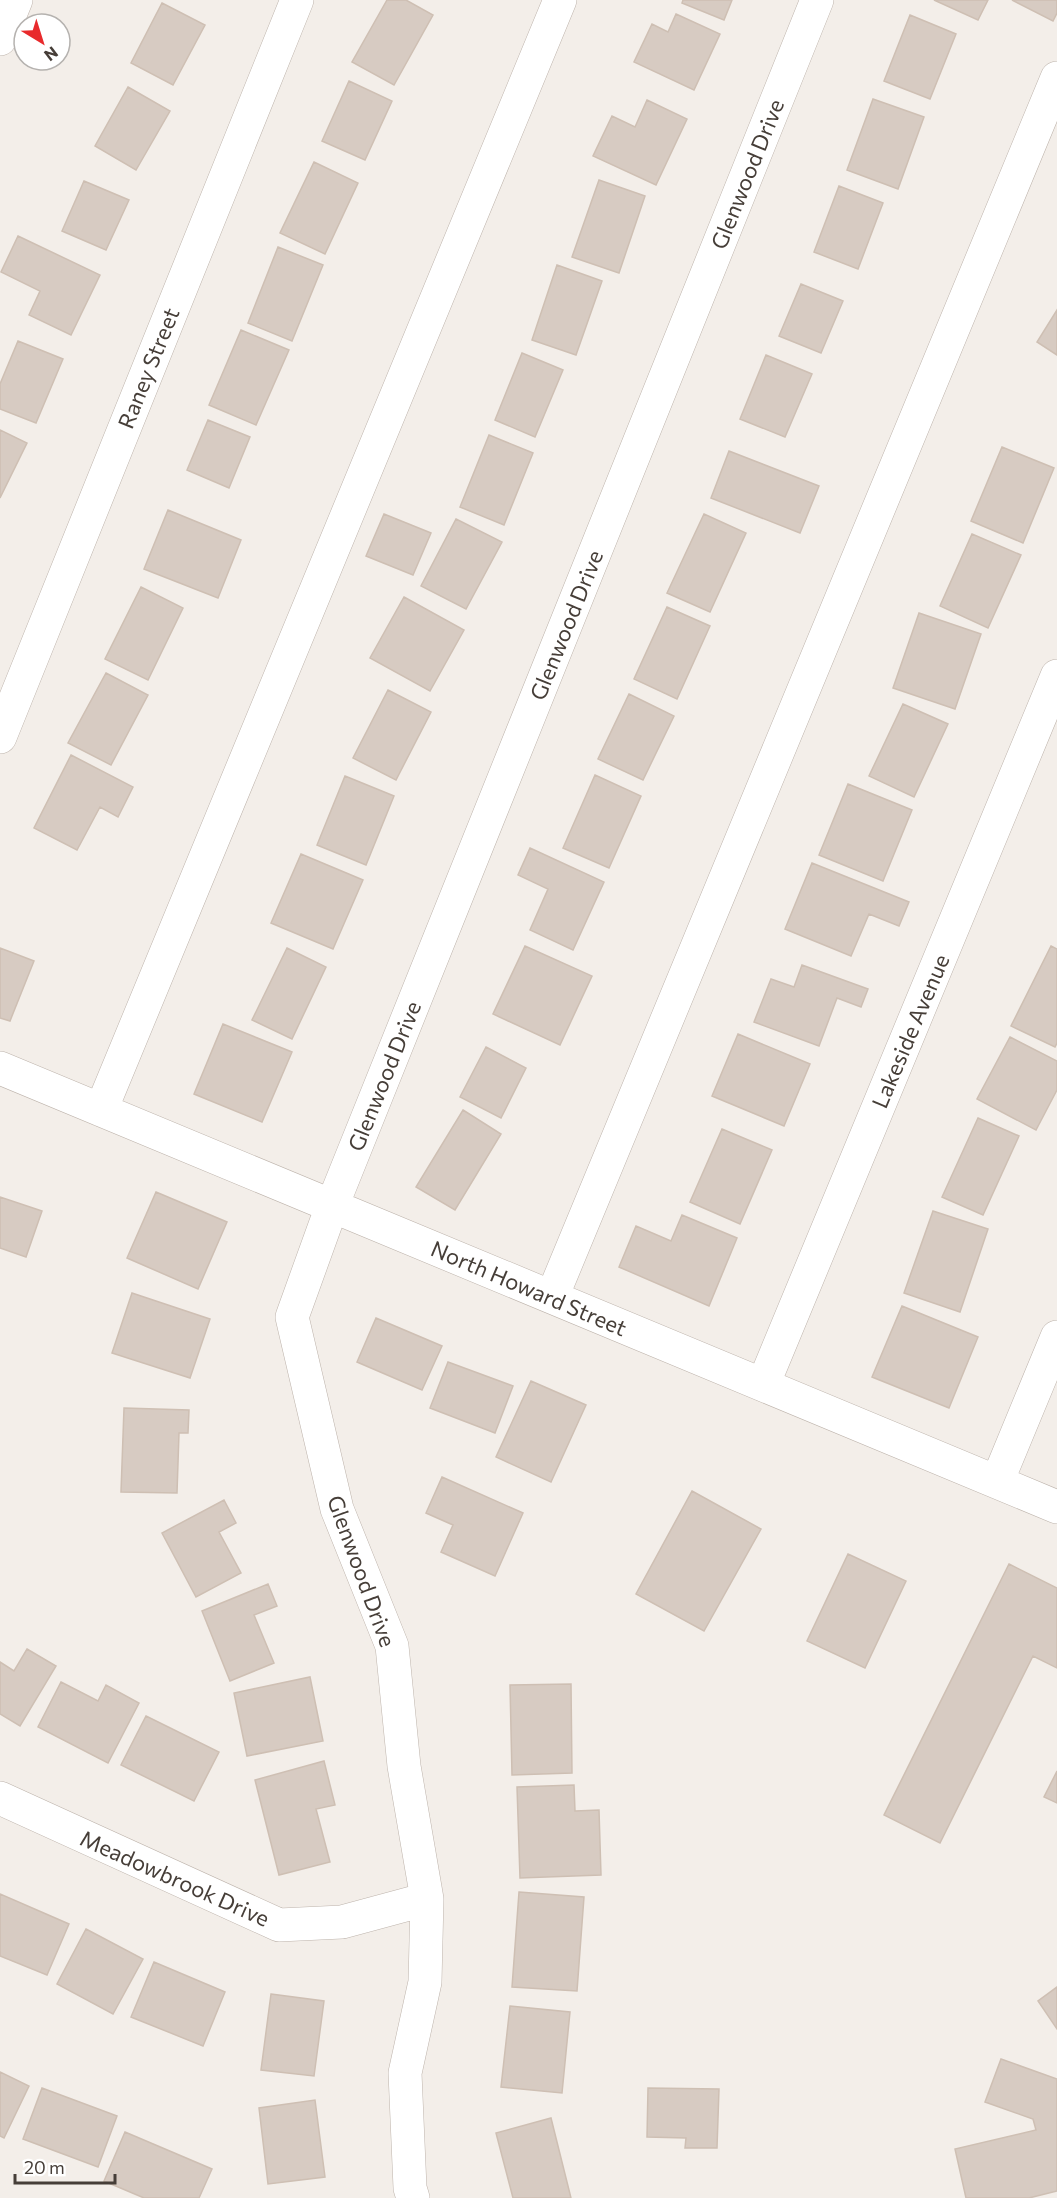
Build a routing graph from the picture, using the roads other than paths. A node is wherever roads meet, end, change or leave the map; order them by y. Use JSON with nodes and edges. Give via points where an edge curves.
{"nodes":[{"id":1,"x":16,"y":0,"type":"edge"},
{"id":2,"x":297,"y":0,"type":"edge"},
{"id":3,"x":560,"y":0,"type":"edge"},
{"id":4,"x":817,"y":0,"type":"edge"},
{"id":5,"x":0,"y":39,"type":"edge"},
{"id":6,"x":1057,"y":78,"type":"edge"},
{"id":7,"x":1057,"y":676,"type":"edge"},
{"id":8,"x":0,"y":737,"type":"edge"},
{"id":9,"x":0,"y":1068,"type":"edge"},
{"id":10,"x":101,"y":1110,"type":"junction"},
{"id":11,"x":332,"y":1206,"type":"junction"},
{"id":12,"x":552,"y":1297,"type":"junction"},
{"id":13,"x":1057,"y":1337,"type":"edge"},
{"id":14,"x":763,"y":1385,"type":"junction"},
{"id":15,"x":997,"y":1482,"type":"junction"},
{"id":16,"x":1057,"y":1507,"type":"edge"},
{"id":17,"x":0,"y":1798,"type":"edge"},
{"id":18,"x":427,"y":1899,"type":"junction"},
{"id":19,"x":413,"y":2198,"type":"edge"}],
"edges":[{"from":1,"to":5,"type":"street"},
{"from":2,"to":8,"type":"street","name":"Raney Street"},
{"from":3,"to":10,"type":"street"},
{"from":4,"to":11,"type":"street","name":"Glenwood Drive"},
{"from":6,"to":12,"type":"street"},
{"from":7,"to":14,"type":"street","name":"Lakeside Avenue"},
{"from":9,"to":10,"type":"street","name":"North Howard Street"},
{"from":10,"to":11,"type":"street","name":"North Howard Street"},
{"from":11,"to":12,"type":"street","name":"North Howard Street"},
{"from":11,"to":18,"type":"street","name":"Glenwood Drive","via":[[292,1317],[337,1509],[392,1646],[404,1766]]},
{"from":12,"to":14,"type":"street","name":"North Howard Street"},
{"from":13,"to":15,"type":"street"},
{"from":14,"to":15,"type":"street","name":"North Howard Street"},
{"from":15,"to":16,"type":"street","name":"North Howard Street"},
{"from":17,"to":18,"type":"street","name":"Meadowbrook Drive","via":[[279,1925],[342,1923]]},
{"from":18,"to":19,"type":"street","name":"Glenwood Drive","via":[[425,1982],[405,2073]]}]}
